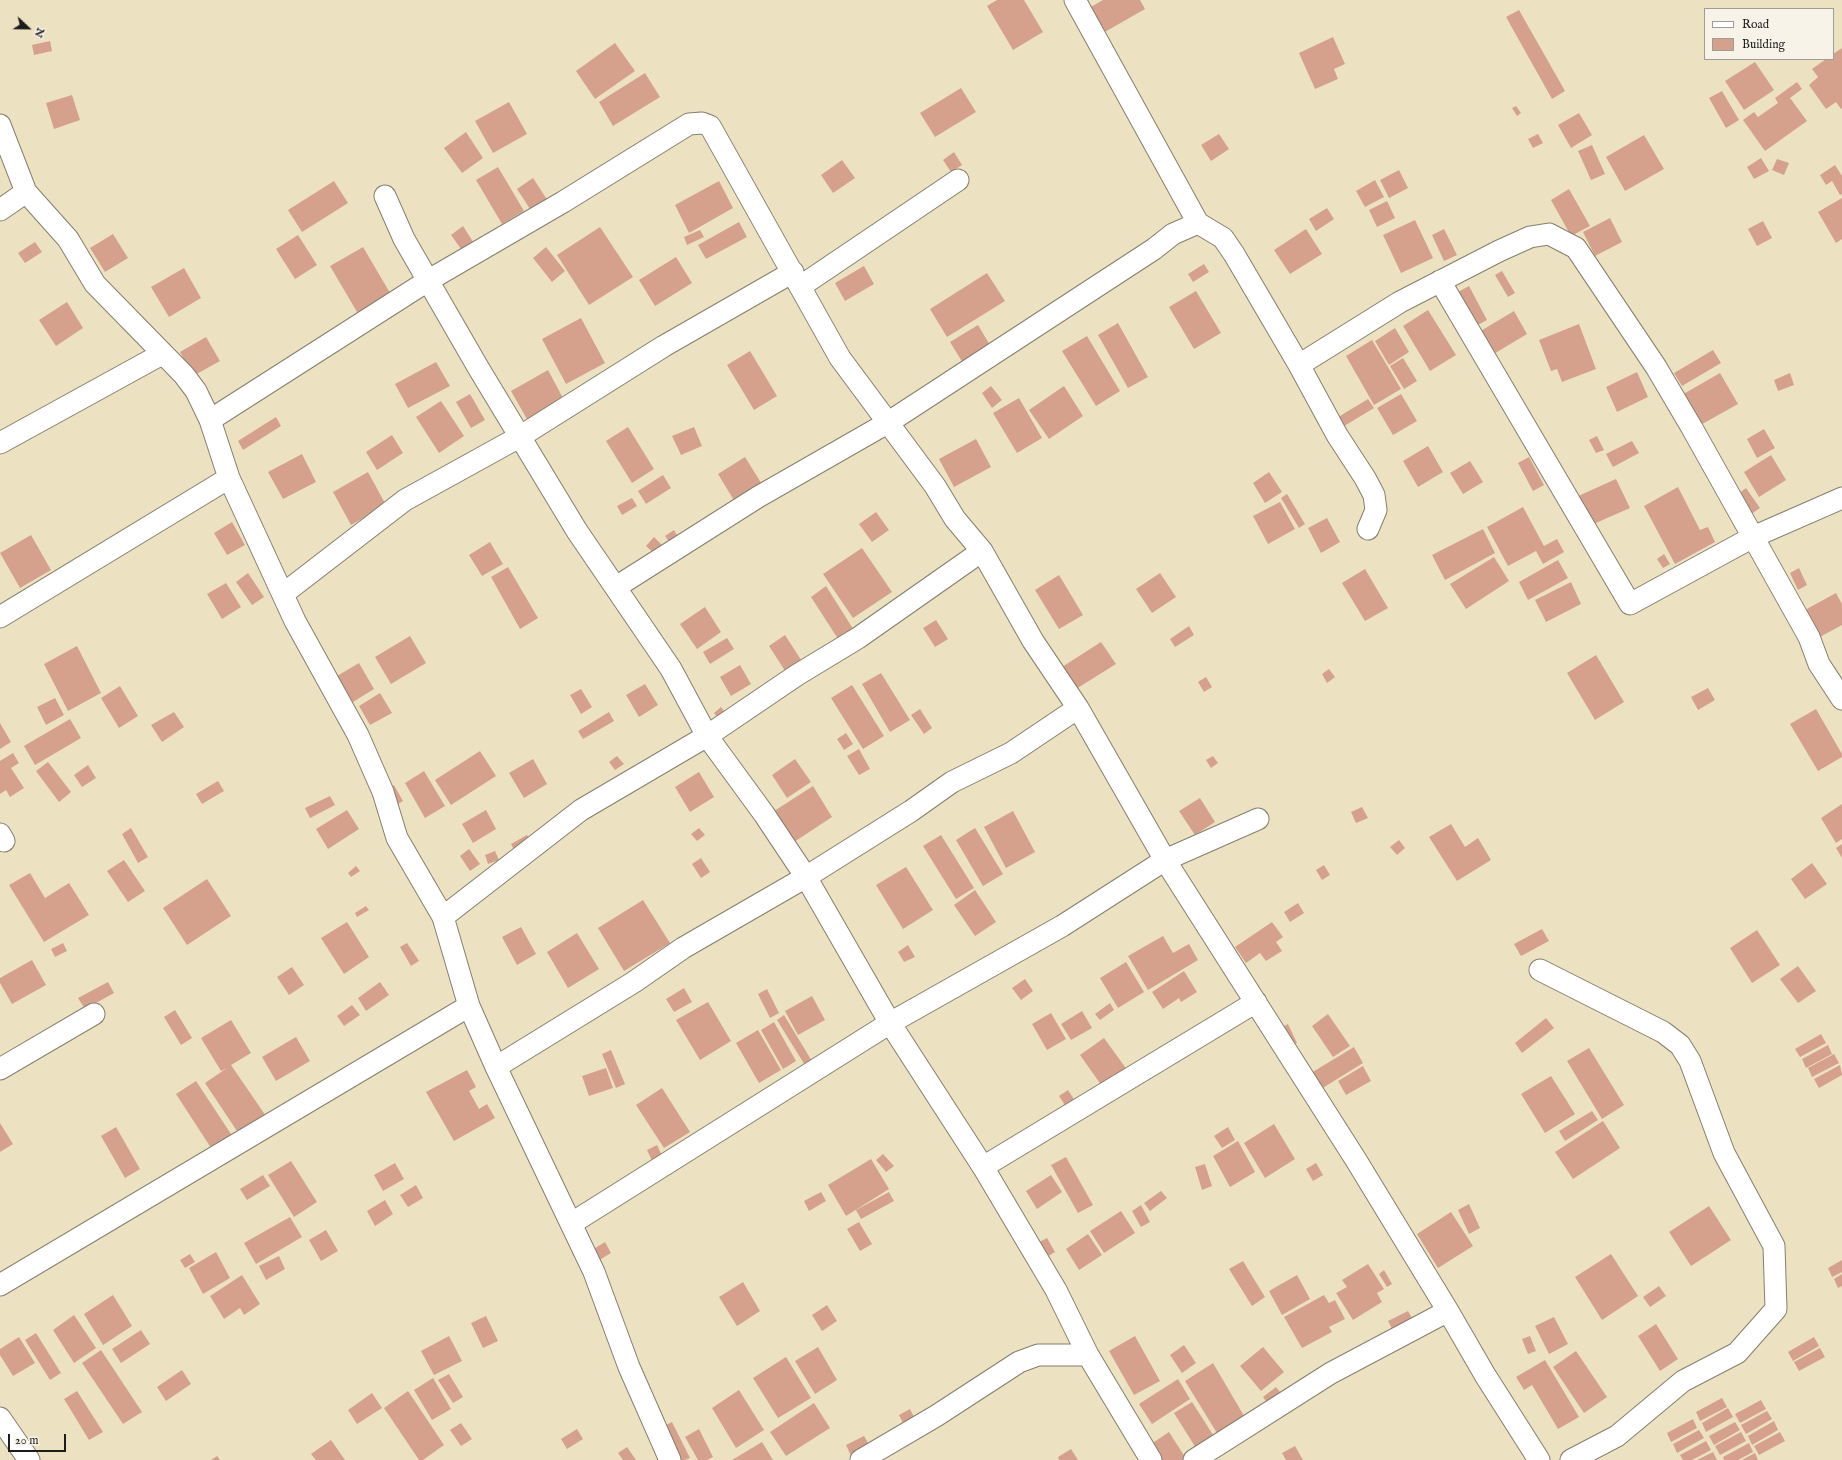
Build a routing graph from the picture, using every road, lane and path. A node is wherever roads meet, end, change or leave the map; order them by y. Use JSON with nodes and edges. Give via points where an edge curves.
{"nodes":[{"id":1,"x":1075,"y":0,"type":"edge"},
{"id":2,"x":0,"y":125,"type":"edge"},
{"id":3,"x":958,"y":180,"type":"dead end"},
{"id":4,"x":26,"y":192,"type":"junction"},
{"id":5,"x":385,"y":196,"type":"dead end"},
{"id":6,"x":0,"y":210,"type":"edge"},
{"id":7,"x":1198,"y":223,"type":"junction"},
{"id":8,"x":797,"y":279,"type":"junction"},
{"id":9,"x":429,"y":280,"type":"junction"},
{"id":10,"x":1440,"y":281,"type":"junction"},
{"id":11,"x":162,"y":354,"type":"junction"},
{"id":12,"x":1299,"y":365,"type":"junction"},
{"id":13,"x":210,"y":420,"type":"junction"},
{"id":14,"x":889,"y":422,"type":"junction"},
{"id":15,"x":521,"y":436,"type":"junction"},
{"id":16,"x":0,"y":443,"type":"edge"},
{"id":17,"x":229,"y":478,"type":"junction"},
{"id":18,"x":1842,"y":498,"type":"edge"},
{"id":19,"x":1368,"y":529,"type":"dead end"},
{"id":20,"x":1753,"y":537,"type":"junction"},
{"id":21,"x":982,"y":551,"type":"junction"},
{"id":22,"x":616,"y":586,"type":"junction"},
{"id":23,"x":284,"y":594,"type":"junction"},
{"id":24,"x":0,"y":617,"type":"edge"},
{"id":25,"x":1842,"y":699,"type":"edge"},
{"id":26,"x":1078,"y":708,"type":"junction"},
{"id":27,"x":707,"y":736,"type":"junction"},
{"id":28,"x":1258,"y":819,"type":"dead end"},
{"id":29,"x":1165,"y":860,"type":"junction"},
{"id":30,"x":806,"y":877,"type":"junction"},
{"id":31,"x":443,"y":917,"type":"junction"},
{"id":32,"x":1540,"y":970,"type":"dead end"},
{"id":33,"x":1256,"y":1002,"type":"junction"},
{"id":34,"x":469,"y":1006,"type":"junction"},
{"id":35,"x":94,"y":1014,"type":"dead end"},
{"id":36,"x":890,"y":1023,"type":"junction"},
{"id":37,"x":496,"y":1067,"type":"junction"},
{"id":38,"x":0,"y":1069,"type":"edge"},
{"id":39,"x":983,"y":1167,"type":"junction"},
{"id":40,"x":572,"y":1223,"type":"junction"},
{"id":41,"x":0,"y":1285,"type":"edge"},
{"id":42,"x":1448,"y":1311,"type":"junction"},
{"id":43,"x":1088,"y":1354,"type":"junction"},
{"id":44,"x":0,"y":1418,"type":"edge"},
{"id":45,"x":30,"y":1460,"type":"edge"},
{"id":46,"x":670,"y":1460,"type":"edge"},
{"id":47,"x":861,"y":1460,"type":"edge"},
{"id":48,"x":1151,"y":1460,"type":"edge"},
{"id":49,"x":1194,"y":1460,"type":"edge"},
{"id":50,"x":1539,"y":1460,"type":"edge"},
{"id":51,"x":1572,"y":1460,"type":"edge"}],
"edges":[{"from":1,"to":7,"type":"street"},
{"from":2,"to":4,"type":"street"},
{"from":3,"to":8,"type":"street"},
{"from":4,"to":6,"type":"street"},
{"from":4,"to":11,"type":"street","via":[[68,239],[95,284]]},
{"from":5,"to":9,"type":"street","via":[[404,239]]},
{"from":7,"to":12,"type":"street","via":[[1223,238]]},
{"from":7,"to":14,"type":"street","via":[[1174,234]]},
{"from":8,"to":9,"type":"street","via":[[710,126],[702,123],[689,124],[563,202]]},
{"from":8,"to":14,"type":"street","via":[[840,358]]},
{"from":8,"to":15,"type":"street","via":[[664,346]]},
{"from":9,"to":13,"type":"street"},
{"from":9,"to":15,"type":"street","via":[[479,369]]},
{"from":10,"to":12,"type":"street","via":[[1400,302]]},
{"from":10,"to":20,"type":"street","via":[[1530,237],[1548,234],[1576,248],[1656,367]]},
{"from":10,"to":20,"type":"street","via":[[1630,604]]},
{"from":11,"to":13,"type":"street","via":[[196,391]]},
{"from":11,"to":16,"type":"street"},
{"from":12,"to":19,"type":"street","via":[[1337,435],[1374,495],[1376,510]]},
{"from":13,"to":17,"type":"street"},
{"from":14,"to":21,"type":"street","via":[[935,486],[955,519]]},
{"from":14,"to":22,"type":"street","via":[[758,497]]},
{"from":15,"to":22,"type":"street","via":[[577,530]]},
{"from":15,"to":23,"type":"street","via":[[405,500]]},
{"from":17,"to":23,"type":"street"},
{"from":17,"to":24,"type":"street"},
{"from":18,"to":20,"type":"street"},
{"from":20,"to":25,"type":"street","via":[[1810,637],[1819,664]]},
{"from":21,"to":26,"type":"street","via":[[1033,641]]},
{"from":21,"to":27,"type":"street","via":[[858,638],[797,675]]},
{"from":22,"to":27,"type":"street","via":[[671,669]]},
{"from":23,"to":31,"type":"street","via":[[295,621],[358,735],[383,792],[397,838]]},
{"from":26,"to":29,"type":"street"},
{"from":26,"to":30,"type":"street","via":[[1011,752],[952,782]]},
{"from":27,"to":30,"type":"street"},
{"from":27,"to":31,"type":"street","via":[[581,810]]},
{"from":28,"to":29,"type":"street"},
{"from":29,"to":33,"type":"street"},
{"from":29,"to":36,"type":"street","via":[[1062,926]]},
{"from":30,"to":36,"type":"street"},
{"from":30,"to":37,"type":"street","via":[[683,948],[634,982]]},
{"from":31,"to":34,"type":"street"},
{"from":32,"to":51,"type":"street","via":[[1663,1032],[1680,1046],[1690,1061],[1724,1153],[1774,1246],[1776,1309],[1737,1353],[1683,1381],[1617,1436]]},
{"from":33,"to":39,"type":"street"},
{"from":33,"to":42,"type":"street"},
{"from":34,"to":37,"type":"street"},
{"from":34,"to":41,"type":"street"},
{"from":35,"to":38,"type":"street"},
{"from":36,"to":39,"type":"street"},
{"from":36,"to":40,"type":"street"},
{"from":37,"to":40,"type":"street"},
{"from":39,"to":43,"type":"street","via":[[1056,1290]]},
{"from":40,"to":46,"type":"street","via":[[594,1272],[629,1367]]},
{"from":42,"to":49,"type":"street","via":[[1331,1373]]},
{"from":42,"to":50,"type":"street"},
{"from":43,"to":47,"type":"street","via":[[1038,1355],[1019,1362],[936,1416]]},
{"from":43,"to":48,"type":"street"},
{"from":44,"to":45,"type":"street"}]}
